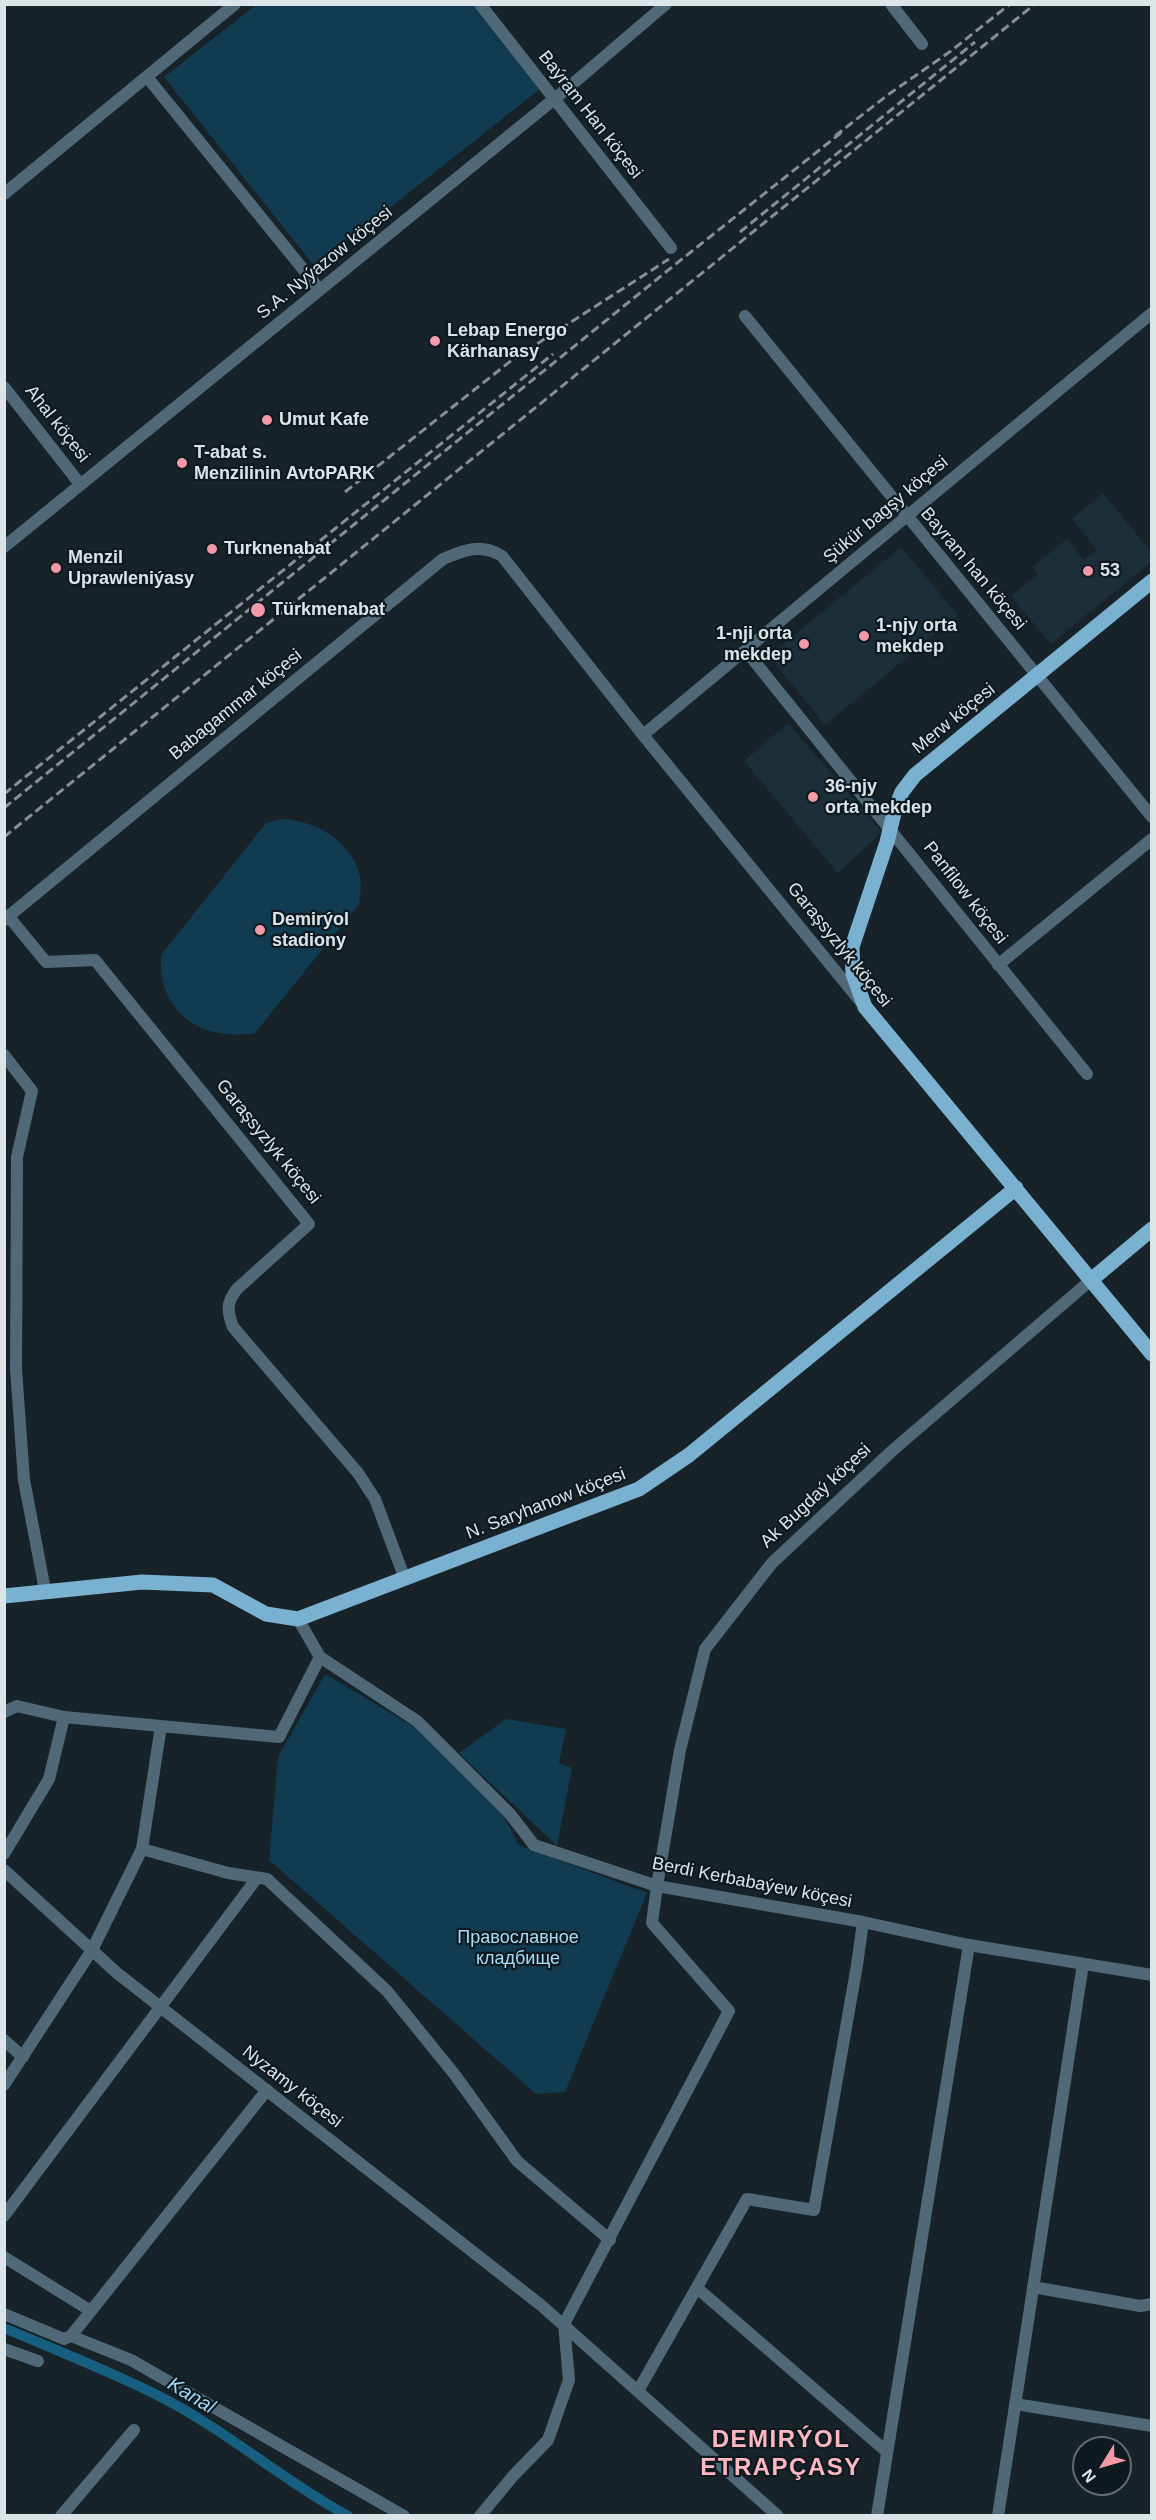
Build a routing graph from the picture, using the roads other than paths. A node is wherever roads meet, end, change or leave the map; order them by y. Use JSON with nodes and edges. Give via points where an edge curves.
{"nodes":[{"id":1,"x":235,"y":4,"type":"edge"},
{"id":2,"x":480,"y":4,"type":"edge"},
{"id":3,"x":666,"y":4,"type":"edge"},
{"id":4,"x":891,"y":4,"type":"edge"},
{"id":5,"x":922,"y":44,"type":"dead end"},
{"id":6,"x":147,"y":77,"type":"junction"},
{"id":7,"x":554,"y":99,"type":"junction"},
{"id":8,"x":4,"y":194,"type":"edge"},
{"id":9,"x":671,"y":248,"type":"dead end"},
{"id":10,"x":320,"y":290,"type":"junction"},
{"id":11,"x":745,"y":316,"type":"dead end"},
{"id":12,"x":1150,"y":316,"type":"edge"},
{"id":13,"x":4,"y":387,"type":"edge"},
{"id":14,"x":81,"y":484,"type":"junction"},
{"id":15,"x":907,"y":517,"type":"junction"},
{"id":16,"x":4,"y":547,"type":"edge"},
{"id":17,"x":502,"y":556,"type":"joint"},
{"id":18,"x":1152,"y":581,"type":"edge"},
{"id":19,"x":746,"y":651,"type":"junction"},
{"id":20,"x":1038,"y":675,"type":"junction"},
{"id":21,"x":643,"y":735,"type":"junction"},
{"id":22,"x":1152,"y":817,"type":"edge"},
{"id":23,"x":891,"y":829,"type":"junction"},
{"id":24,"x":1152,"y":839,"type":"edge"},
{"id":25,"x":7,"y":919,"type":"edge"},
{"id":26,"x":998,"y":965,"type":"junction"},
{"id":27,"x":865,"y":1007,"type":"junction"},
{"id":28,"x":4,"y":1055,"type":"edge"},
{"id":29,"x":1087,"y":1074,"type":"dead end"},
{"id":30,"x":1016,"y":1188,"type":"junction"},
{"id":31,"x":1152,"y":1229,"type":"edge"},
{"id":32,"x":1091,"y":1280,"type":"junction"},
{"id":33,"x":1152,"y":1354,"type":"edge"},
{"id":34,"x":405,"y":1579,"type":"junction"},
{"id":35,"x":45,"y":1590,"type":"junction"},
{"id":36,"x":4,"y":1596,"type":"edge"},
{"id":37,"x":298,"y":1619,"type":"junction"},
{"id":38,"x":320,"y":1657,"type":"junction"},
{"id":39,"x":4,"y":1712,"type":"edge"},
{"id":40,"x":64,"y":1717,"type":"junction"},
{"id":41,"x":161,"y":1726,"type":"junction"},
{"id":42,"x":142,"y":1850,"type":"junction"},
{"id":43,"x":4,"y":1854,"type":"edge"},
{"id":44,"x":4,"y":1870,"type":"edge"},
{"id":45,"x":257,"y":1878,"type":"junction"},
{"id":46,"x":657,"y":1886,"type":"junction"},
{"id":47,"x":863,"y":1922,"type":"junction"},
{"id":48,"x":969,"y":1945,"type":"junction"},
{"id":49,"x":92,"y":1950,"type":"junction"},
{"id":50,"x":1083,"y":1964,"type":"junction"},
{"id":51,"x":1152,"y":1976,"type":"edge"},
{"id":52,"x":160,"y":2007,"type":"junction"},
{"id":53,"x":4,"y":2040,"type":"edge"},
{"id":54,"x":23,"y":2057,"type":"junction"},
{"id":55,"x":4,"y":2085,"type":"edge"},
{"id":56,"x":267,"y":2090,"type":"junction"},
{"id":57,"x":4,"y":2216,"type":"edge"},
{"id":58,"x":610,"y":2240,"type":"junction"},
{"id":59,"x":4,"y":2258,"type":"edge"},
{"id":60,"x":1033,"y":2287,"type":"junction"},
{"id":61,"x":697,"y":2288,"type":"junction"},
{"id":62,"x":1152,"y":2304,"type":"edge"},
{"id":63,"x":91,"y":2311,"type":"junction"},
{"id":64,"x":4,"y":2314,"type":"edge"},
{"id":65,"x":564,"y":2324,"type":"junction"},
{"id":66,"x":70,"y":2336,"type":"junction"},
{"id":67,"x":4,"y":2349,"type":"edge"},
{"id":68,"x":38,"y":2361,"type":"dead end"},
{"id":69,"x":638,"y":2391,"type":"junction"},
{"id":70,"x":1015,"y":2404,"type":"junction"},
{"id":71,"x":1152,"y":2426,"type":"edge"},
{"id":72,"x":134,"y":2430,"type":"dead end"},
{"id":73,"x":887,"y":2452,"type":"junction"},
{"id":74,"x":61,"y":2516,"type":"edge"},
{"id":75,"x":404,"y":2516,"type":"edge"},
{"id":76,"x":480,"y":2516,"type":"edge"},
{"id":77,"x":778,"y":2516,"type":"edge"},
{"id":78,"x":876,"y":2516,"type":"edge"},
{"id":79,"x":998,"y":2516,"type":"edge"}],
"edges":[{"from":1,"to":6,"type":"street"},
{"from":2,"to":7,"type":"street","name":"Baýram Han köçesi"},
{"from":3,"to":7,"type":"street","name":"S.A. Nyýazow köçesi"},
{"from":4,"to":5,"type":"street"},
{"from":6,"to":8,"type":"street"},
{"from":6,"to":10,"type":"street"},
{"from":7,"to":9,"type":"street","name":"Baýram Han köçesi"},
{"from":7,"to":10,"type":"street","name":"S.A. Nyýazow köçesi"},
{"from":10,"to":14,"type":"street","name":"S.A. Nyýazow köçesi"},
{"from":11,"to":15,"type":"street","name":"Bayram han köçesi"},
{"from":12,"to":15,"type":"street","name":"Şükür bagşy köçesi"},
{"from":13,"to":14,"type":"street","name":"Ahal köçesi"},
{"from":14,"to":16,"type":"street","name":"S.A. Nyýazow köçesi"},
{"from":15,"to":19,"type":"street","name":"Şükür bagşy köçesi"},
{"from":15,"to":20,"type":"street","name":"Bayram han köçesi"},
{"from":17,"to":21,"type":"street","name":"Garaşsyzlyk köçesi"},
{"from":17,"to":25,"type":"street","name":"Babagammar köçesi","via":[[477,548],[442,559]]},
{"from":18,"to":20,"type":"main road","name":"Merw köçesi"},
{"from":19,"to":21,"type":"street","name":"Şükür bagşy köçesi"},
{"from":19,"to":23,"type":"street","name":"Panfilow köçesi"},
{"from":20,"to":22,"type":"street","name":"Bayram han köçesi"},
{"from":20,"to":23,"type":"main road","name":"Merw köçesi","via":[[915,775],[902,792]]},
{"from":21,"to":27,"type":"street","name":"Garaşsyzlyk köçesi"},
{"from":23,"to":26,"type":"street","name":"Panfilow köçesi"},
{"from":23,"to":27,"type":"main road","name":"Merw köçesi","via":[[852,947],[853,974]]},
{"from":24,"to":26,"type":"street"},
{"from":25,"to":34,"type":"street","name":"Garaşsyzlyk köçesi","via":[[46,962],[95,960],[309,1224],[237,1289],[228,1300],[227,1312],[233,1327],[358,1473],[375,1499]]},
{"from":26,"to":29,"type":"street","name":"Panfilow köçesi"},
{"from":27,"to":30,"type":"main road","name":"Garaşsyzlyk köçesi"},
{"from":28,"to":35,"type":"street","via":[[32,1091],[17,1157],[16,1370],[24,1480]]},
{"from":30,"to":32,"type":"main road","name":"Garaşsyzlyk köçesi"},
{"from":30,"to":34,"type":"main road","name":"N. Saryhanow köçesi","via":[[689,1455],[639,1490]]},
{"from":31,"to":32,"type":"main road","name":"Ak Bugdaý köçesi"},
{"from":32,"to":33,"type":"main road","name":"Garaşsyzlyk köçesi"},
{"from":32,"to":46,"type":"street","name":"Ak Bugdaý köçesi","via":[[893,1450],[772,1563],[705,1649],[680,1750]]},
{"from":34,"to":37,"type":"main road","name":"N. Saryhanow köçesi"},
{"from":35,"to":36,"type":"main road","name":"N. Saryhanow köçesi"},
{"from":35,"to":37,"type":"main road","name":"N. Saryhanow köçesi","via":[[142,1582],[213,1585],[266,1614]]},
{"from":37,"to":38,"type":"street","name":"Berdi Kerbabaýew köçesi"},
{"from":38,"to":41,"type":"street","via":[[279,1737]]},
{"from":38,"to":46,"type":"street","name":"Berdi Kerbabaýew köçesi","via":[[417,1721],[510,1814],[534,1845]]},
{"from":39,"to":40,"type":"street","via":[[17,1706]]},
{"from":40,"to":41,"type":"street"},
{"from":40,"to":43,"type":"street","via":[[49,1779]]},
{"from":41,"to":42,"type":"street"},
{"from":42,"to":45,"type":"street"},
{"from":42,"to":49,"type":"street"},
{"from":44,"to":49,"type":"street","name":"Nyzamy köçesi"},
{"from":45,"to":52,"type":"street"},
{"from":45,"to":58,"type":"street","via":[[267,1879],[387,1991],[455,2074],[517,2161]]},
{"from":46,"to":47,"type":"street","name":"Berdi Kerbabaýew köçesi"},
{"from":46,"to":58,"type":"street","name":"Ak Bugdaý köçesi","via":[[652,1923],[729,2011]]},
{"from":47,"to":48,"type":"street","name":"Berdi Kerbabaýew köçesi"},
{"from":47,"to":61,"type":"street","via":[[814,2210],[747,2199]]},
{"from":48,"to":50,"type":"street","name":"Berdi Kerbabaýew köçesi"},
{"from":48,"to":73,"type":"street"},
{"from":49,"to":52,"type":"street","name":"Nyzamy köçesi"},
{"from":49,"to":54,"type":"street"},
{"from":50,"to":51,"type":"street","name":"Berdi Kerbabaýew köçesi"},
{"from":50,"to":60,"type":"street"},
{"from":52,"to":56,"type":"street","name":"Nyzamy köçesi"},
{"from":52,"to":57,"type":"street"},
{"from":53,"to":54,"type":"street"},
{"from":54,"to":55,"type":"street"},
{"from":56,"to":63,"type":"street"},
{"from":56,"to":65,"type":"street","name":"Nyzamy köçesi"},
{"from":58,"to":65,"type":"street"},
{"from":59,"to":63,"type":"street"},
{"from":60,"to":62,"type":"street","via":[[1140,2306]]},
{"from":60,"to":70,"type":"street"},
{"from":61,"to":69,"type":"street"},
{"from":61,"to":73,"type":"street"},
{"from":63,"to":66,"type":"street"},
{"from":64,"to":66,"type":"street","via":[[64,2339]]},
{"from":65,"to":69,"type":"street","name":"Nyzamy köçesi"},
{"from":65,"to":76,"type":"street","via":[[569,2380],[548,2440]]},
{"from":66,"to":75,"type":"street","via":[[131,2360]]},
{"from":67,"to":68,"type":"street"},
{"from":69,"to":77,"type":"street","name":"Nyzamy köçesi"},
{"from":70,"to":71,"type":"street"},
{"from":70,"to":79,"type":"street"},
{"from":72,"to":74,"type":"street"},
{"from":73,"to":78,"type":"street"}]}
